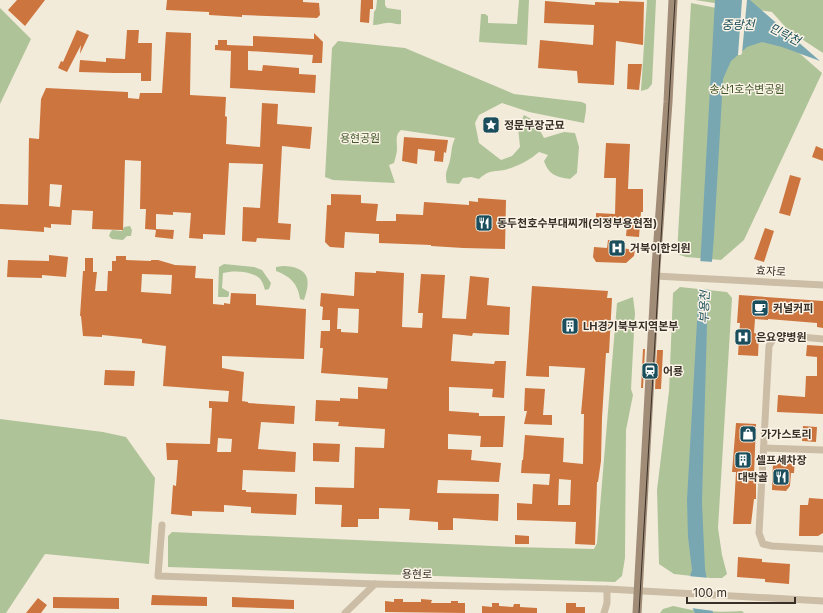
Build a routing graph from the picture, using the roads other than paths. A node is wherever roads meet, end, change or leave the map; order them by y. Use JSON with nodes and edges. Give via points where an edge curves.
{"nodes":[{"id":1,"x":673,"y":0,"type":"edge"},
{"id":2,"x":655,"y":276,"type":"junction"},
{"id":3,"x":823,"y":285,"type":"edge"},
{"id":4,"x":823,"y":339,"type":"edge"},
{"id":5,"x":764,"y":448,"type":"junction"},
{"id":6,"x":823,"y":450,"type":"edge"},
{"id":7,"x":162,"y":525,"type":"dead end"},
{"id":8,"x":823,"y":549,"type":"edge"},
{"id":9,"x":375,"y":584,"type":"junction"},
{"id":10,"x":607,"y":589,"type":"junction"},
{"id":11,"x":638,"y":592,"type":"junction"},
{"id":12,"x":823,"y":600,"type":"edge"},
{"id":13,"x":345,"y":613,"type":"edge"},
{"id":14,"x":604,"y":613,"type":"edge"},
{"id":15,"x":637,"y":613,"type":"edge"}],
"edges":[{"from":1,"to":2,"type":"main road"},
{"from":2,"to":3,"type":"street","name":"효자로"},
{"from":2,"to":11,"type":"main road"},
{"from":4,"to":5,"type":"street","via":[[779,335],[769,346]]},
{"from":5,"to":6,"type":"street"},
{"from":5,"to":8,"type":"street","via":[[759,533],[763,544]]},
{"from":7,"to":9,"type":"street","name":"용현로","via":[[158,576]]},
{"from":9,"to":10,"type":"street","name":"용현로"},
{"from":9,"to":13,"type":"street"},
{"from":10,"to":11,"type":"street","name":"용현로"},
{"from":10,"to":14,"type":"street"},
{"from":11,"to":12,"type":"street","name":"용현로"},
{"from":11,"to":15,"type":"main road"}]}
